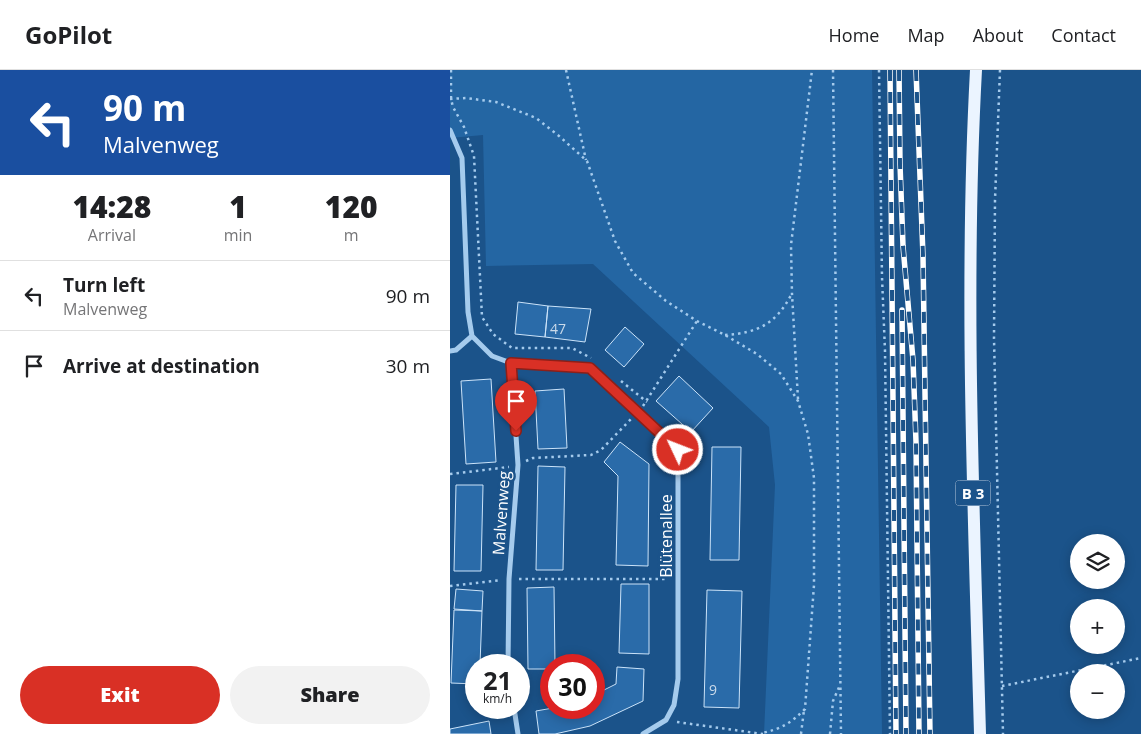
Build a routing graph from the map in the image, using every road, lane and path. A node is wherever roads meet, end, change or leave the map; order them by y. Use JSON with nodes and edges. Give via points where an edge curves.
{"nodes":[{"id":1,"x":451,"y":70,"type":"edge"},
{"id":2,"x":566,"y":70,"type":"edge"},
{"id":3,"x":812,"y":70,"type":"edge"},
{"id":4,"x":833,"y":70,"type":"edge"},
{"id":5,"x":879,"y":70,"type":"edge"},
{"id":6,"x":976,"y":70,"type":"edge"},
{"id":7,"x":1000,"y":70,"type":"edge"},
{"id":8,"x":450,"y":99,"type":"edge"},
{"id":9,"x":451,"y":133,"type":"edge"},
{"id":10,"x":587,"y":161,"type":"junction"},
{"id":11,"x":792,"y":294,"type":"junction"},
{"id":12,"x":696,"y":321,"type":"junction"},
{"id":13,"x":725,"y":335,"type":"junction"},
{"id":14,"x":472,"y":336,"type":"junction"},
{"id":15,"x":450,"y":351,"type":"edge"},
{"id":16,"x":591,"y":358,"type":"dead end"},
{"id":17,"x":511,"y":363,"type":"junction"},
{"id":18,"x":619,"y":380,"type":"dead end"},
{"id":19,"x":798,"y":401,"type":"junction"},
{"id":20,"x":637,"y":412,"type":"junction"},
{"id":21,"x":518,"y":465,"type":"junction"},
{"id":22,"x":450,"y":474,"type":"edge"},
{"id":23,"x":509,"y":579,"type":"junction"},
{"id":24,"x":679,"y":579,"type":"junction"},
{"id":25,"x":450,"y":586,"type":"edge"},
{"id":26,"x":508,"y":654,"type":"edge"},
{"id":27,"x":1141,"y":658,"type":"edge"},
{"id":28,"x":840,"y":683,"type":"junction"},
{"id":29,"x":1002,"y":686,"type":"junction"},
{"id":30,"x":804,"y":709,"type":"junction"},
{"id":31,"x":516,"y":719,"type":"edge"},
{"id":32,"x":666,"y":720,"type":"junction"},
{"id":33,"x":757,"y":733,"type":"edge"},
{"id":34,"x":518,"y":734,"type":"edge"},
{"id":35,"x":643,"y":734,"type":"edge"},
{"id":36,"x":763,"y":734,"type":"edge"},
{"id":37,"x":801,"y":734,"type":"edge"},
{"id":38,"x":830,"y":734,"type":"edge"},
{"id":39,"x":841,"y":734,"type":"edge"},
{"id":40,"x":890,"y":734,"type":"edge"},
{"id":41,"x":980,"y":734,"type":"edge"},
{"id":42,"x":1003,"y":734,"type":"edge"}],
"edges":[{"from":1,"to":8,"type":"path"},
{"from":2,"to":10,"type":"path"},
{"from":3,"to":11,"type":"path","via":[[791,245]]},
{"from":4,"to":28,"type":"path"},
{"from":5,"to":40,"type":"path"},
{"from":6,"to":41,"type":"main road","number":"B 3","via":[[970,261]]},
{"from":7,"to":29,"type":"path","via":[[994,338]]},
{"from":8,"to":10,"type":"path","via":[[496,102],[536,118]]},
{"from":8,"to":16,"type":"path","via":[[474,156],[482,317],[493,334],[512,348],[572,348]]},
{"from":9,"to":14,"type":"street","via":[[462,158],[468,312]]},
{"from":10,"to":12,"type":"path","via":[[615,241],[632,273]]},
{"from":11,"to":13,"type":"path","via":[[784,309],[769,323],[752,331]]},
{"from":11,"to":19,"type":"path"},
{"from":12,"to":13,"type":"path"},
{"from":12,"to":18,"type":"path","via":[[647,402]]},
{"from":13,"to":19,"type":"path","via":[[757,354],[781,374]]},
{"from":14,"to":15,"type":"street","via":[[456,350]]},
{"from":14,"to":17,"type":"street","name":"Blütenallee","via":[[492,356]]},
{"from":17,"to":20,"type":"street","name":"Blütenallee","via":[[590,368]]},
{"from":17,"to":21,"type":"street","name":"Malvenweg"},
{"from":19,"to":30,"type":"path","via":[[808,434],[814,478],[814,585]]},
{"from":20,"to":21,"type":"path","via":[[601,450],[591,455],[533,458]]},
{"from":20,"to":24,"type":"street","name":"Blütenallee","via":[[678,450]]},
{"from":21,"to":22,"type":"path"},
{"from":21,"to":23,"type":"street","name":"Malvenweg"},
{"from":23,"to":24,"type":"path"},
{"from":23,"to":25,"type":"path"},
{"from":23,"to":26,"type":"street","name":"Malvenweg"},
{"from":24,"to":32,"type":"street","name":"Blütenallee","via":[[678,679],[674,705]]},
{"from":27,"to":29,"type":"path"},
{"from":28,"to":38,"type":"path","via":[[833,701]]},
{"from":28,"to":39,"type":"path"},
{"from":29,"to":42,"type":"path"},
{"from":30,"to":36,"type":"path","via":[[794,720]]},
{"from":30,"to":37,"type":"path"},
{"from":31,"to":34,"type":"street"},
{"from":32,"to":33,"type":"path"},
{"from":32,"to":35,"type":"street"},
{"from":33,"to":36,"type":"path"}]}
